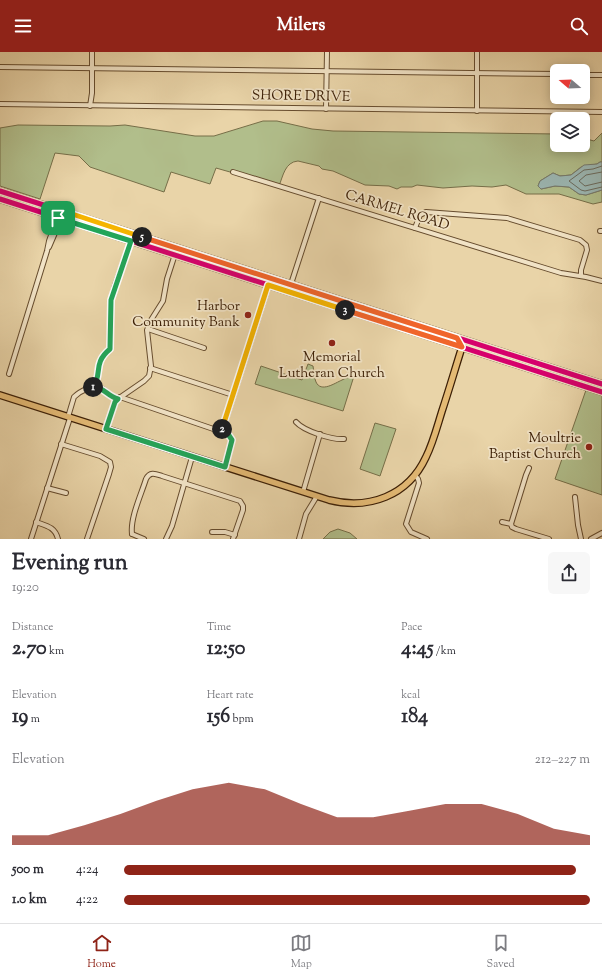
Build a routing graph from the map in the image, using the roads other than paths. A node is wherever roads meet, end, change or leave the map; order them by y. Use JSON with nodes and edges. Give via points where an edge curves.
{"nodes":[{"id":1,"x":92,"y":52,"type":"edge"},
{"id":2,"x":327,"y":52,"type":"edge"},
{"id":3,"x":477,"y":52,"type":"edge"},
{"id":4,"x":0,"y":67,"type":"edge"},
{"id":5,"x":92,"y":68,"type":"junction"},
{"id":6,"x":327,"y":71,"type":"junction"},
{"id":7,"x":477,"y":73,"type":"junction"},
{"id":8,"x":550,"y":74,"type":"edge"},
{"id":9,"x":590,"y":74,"type":"edge"},
{"id":10,"x":602,"y":75,"type":"edge"},
{"id":11,"x":0,"y":104,"type":"edge"},
{"id":12,"x":90,"y":106,"type":"junction"},
{"id":13,"x":326,"y":109,"type":"junction"},
{"id":14,"x":477,"y":111,"type":"junction"},
{"id":15,"x":602,"y":112,"type":"edge"},
{"id":16,"x":233,"y":172,"type":"dead end"},
{"id":17,"x":0,"y":195,"type":"edge"},
{"id":18,"x":319,"y":198,"type":"junction"},
{"id":19,"x":60,"y":210,"type":"junction"},
{"id":20,"x":58,"y":218,"type":"junction"},
{"id":21,"x":416,"y":228,"type":"junction"},
{"id":22,"x":134,"y":234,"type":"junction"},
{"id":23,"x":131,"y":241,"type":"junction"},
{"id":24,"x":177,"y":248,"type":"junction"},
{"id":25,"x":175,"y":255,"type":"junction"},
{"id":26,"x":581,"y":276,"type":"junction"},
{"id":27,"x":270,"y":278,"type":"junction"},
{"id":28,"x":602,"y":281,"type":"edge"},
{"id":29,"x":291,"y":284,"type":"junction"},
{"id":30,"x":268,"y":285,"type":"junction"},
{"id":31,"x":361,"y":307,"type":"junction"},
{"id":32,"x":364,"y":316,"type":"junction"},
{"id":33,"x":148,"y":328,"type":"junction"},
{"id":34,"x":457,"y":338,"type":"junction"},
{"id":35,"x":462,"y":347,"type":"junction"},
{"id":36,"x":204,"y":348,"type":"dead end"},
{"id":37,"x":150,"y":368,"type":"junction"},
{"id":38,"x":554,"y":369,"type":"junction"},
{"id":39,"x":9,"y":374,"type":"dead end"},
{"id":40,"x":552,"y":376,"type":"junction"},
{"id":41,"x":602,"y":384,"type":"edge"},
{"id":42,"x":93,"y":387,"type":"junction"},
{"id":43,"x":602,"y":392,"type":"edge"},
{"id":44,"x":0,"y":395,"type":"edge"},
{"id":45,"x":233,"y":395,"type":"junction"},
{"id":46,"x":119,"y":398,"type":"junction"},
{"id":47,"x":69,"y":418,"type":"junction"},
{"id":48,"x":296,"y":422,"type":"dead end"},
{"id":49,"x":106,"y":429,"type":"junction"},
{"id":50,"x":222,"y":431,"type":"junction"},
{"id":51,"x":320,"y":434,"type":"junction"},
{"id":52,"x":344,"y":439,"type":"dead end"},
{"id":53,"x":61,"y":444,"type":"junction"},
{"id":54,"x":192,"y":457,"type":"junction"},
{"id":55,"x":225,"y":467,"type":"junction"},
{"id":56,"x":529,"y":468,"type":"dead end"},
{"id":57,"x":416,"y":475,"type":"junction"},
{"id":58,"x":185,"y":483,"type":"junction"},
{"id":59,"x":47,"y":488,"type":"junction"},
{"id":60,"x":303,"y":492,"type":"junction"},
{"id":61,"x":66,"y":493,"type":"dead end"},
{"id":62,"x":316,"y":496,"type":"junction"},
{"id":63,"x":576,"y":497,"type":"dead end"},
{"id":64,"x":36,"y":522,"type":"junction"},
{"id":65,"x":502,"y":522,"type":"dead end"},
{"id":66,"x":511,"y":524,"type":"junction"},
{"id":67,"x":212,"y":532,"type":"dead end"},
{"id":68,"x":602,"y":533,"type":"edge"},
{"id":69,"x":131,"y":537,"type":"edge"},
{"id":70,"x":234,"y":537,"type":"edge"},
{"id":71,"x":31,"y":539,"type":"edge"},
{"id":72,"x":58,"y":539,"type":"edge"},
{"id":73,"x":87,"y":539,"type":"edge"},
{"id":74,"x":144,"y":539,"type":"edge"},
{"id":75,"x":166,"y":539,"type":"edge"},
{"id":76,"x":299,"y":539,"type":"edge"},
{"id":77,"x":427,"y":539,"type":"edge"},
{"id":78,"x":549,"y":539,"type":"edge"},
{"id":79,"x":581,"y":539,"type":"edge"},
{"id":80,"x":591,"y":539,"type":"edge"}],
"edges":[{"from":1,"to":5,"type":"street"},
{"from":2,"to":6,"type":"street"},
{"from":3,"to":7,"type":"street"},
{"from":4,"to":5,"type":"street"},
{"from":5,"to":6,"type":"street"},
{"from":5,"to":12,"type":"street"},
{"from":6,"to":7,"type":"street"},
{"from":6,"to":13,"type":"street"},
{"from":7,"to":8,"type":"street"},
{"from":7,"to":14,"type":"street"},
{"from":9,"to":10,"type":"street"},
{"from":11,"to":12,"type":"street","name":"SHORE DRIVE"},
{"from":12,"to":13,"type":"street","name":"SHORE DRIVE"},
{"from":13,"to":14,"type":"street","name":"SHORE DRIVE"},
{"from":14,"to":15,"type":"street","name":"SHORE DRIVE"},
{"from":16,"to":18,"type":"street","name":"CARMEL ROAD"},
{"from":17,"to":19,"type":"main road"},
{"from":17,"to":20,"type":"main road"},
{"from":18,"to":21,"type":"street","name":"CARMEL ROAD"},
{"from":18,"to":29,"type":"street"},
{"from":19,"to":20,"type":"street"},
{"from":19,"to":22,"type":"main road"},
{"from":20,"to":23,"type":"main road"},
{"from":20,"to":39,"type":"street"},
{"from":21,"to":26,"type":"street","name":"CARMEL ROAD","via":[[555,271]]},
{"from":21,"to":26,"type":"street","via":[[420,215],[426,212],[514,220],[582,241],[587,250]]},
{"from":22,"to":23,"type":"street"},
{"from":22,"to":24,"type":"main road"},
{"from":23,"to":25,"type":"main road"},
{"from":23,"to":42,"type":"street","via":[[111,300],[110,349],[100,360]]},
{"from":24,"to":25,"type":"street"},
{"from":24,"to":27,"type":"main road"},
{"from":25,"to":30,"type":"main road"},
{"from":25,"to":33,"type":"street","via":[[162,301]]},
{"from":26,"to":28,"type":"street","name":"CARMEL ROAD"},
{"from":27,"to":29,"type":"main road"},
{"from":27,"to":30,"type":"street"},
{"from":29,"to":31,"type":"main road"},
{"from":30,"to":32,"type":"main road"},
{"from":30,"to":45,"type":"street"},
{"from":31,"to":32,"type":"street"},
{"from":31,"to":34,"type":"main road"},
{"from":32,"to":35,"type":"main road"},
{"from":33,"to":36,"type":"street"},
{"from":33,"to":37,"type":"street"},
{"from":34,"to":35,"type":"main road"},
{"from":34,"to":38,"type":"main road"},
{"from":35,"to":40,"type":"main road"},
{"from":35,"to":57,"type":"main road","via":[[429,450]]},
{"from":37,"to":45,"type":"street"},
{"from":37,"to":46,"type":"street","via":[[148,377]]},
{"from":38,"to":40,"type":"street"},
{"from":38,"to":41,"type":"main road"},
{"from":40,"to":43,"type":"main road"},
{"from":42,"to":46,"type":"street","via":[[102,388],[111,396]]},
{"from":42,"to":47,"type":"street","via":[[74,397]]},
{"from":44,"to":47,"type":"main road"},
{"from":45,"to":50,"type":"street"},
{"from":46,"to":49,"type":"street","via":[[115,402]]},
{"from":46,"to":50,"type":"street"},
{"from":47,"to":49,"type":"main road"},
{"from":47,"to":53,"type":"street"},
{"from":48,"to":51,"type":"street","via":[[305,429]]},
{"from":49,"to":54,"type":"main road"},
{"from":50,"to":55,"type":"street","via":[[232,440]]},
{"from":51,"to":52,"type":"street"},
{"from":51,"to":60,"type":"street"},
{"from":53,"to":59,"type":"street"},
{"from":53,"to":73,"type":"street","via":[[105,458],[110,462],[109,474]]},
{"from":54,"to":55,"type":"main road"},
{"from":54,"to":58,"type":"street"},
{"from":55,"to":60,"type":"main road"},
{"from":56,"to":66,"type":"street"},
{"from":57,"to":62,"type":"main road","via":[[399,490],[372,502],[348,504]]},
{"from":57,"to":77,"type":"street","via":[[419,483],[406,524],[411,532]]},
{"from":58,"to":69,"type":"street","via":[[156,474],[148,475],[133,519]]},
{"from":58,"to":70,"type":"street","via":[[240,501],[243,510]]},
{"from":58,"to":75,"type":"street"},
{"from":59,"to":61,"type":"street"},
{"from":59,"to":64,"type":"street"},
{"from":60,"to":62,"type":"main road"},
{"from":62,"to":76,"type":"street","via":[[306,514]]},
{"from":63,"to":79,"type":"street"},
{"from":64,"to":71,"type":"street"},
{"from":64,"to":72,"type":"street","via":[[51,528]]},
{"from":65,"to":66,"type":"street"},
{"from":66,"to":78,"type":"street","via":[[516,529]]},
{"from":67,"to":70,"type":"street","via":[[225,532]]},
{"from":68,"to":80,"type":"street"},
{"from":69,"to":74,"type":"street"}]}
